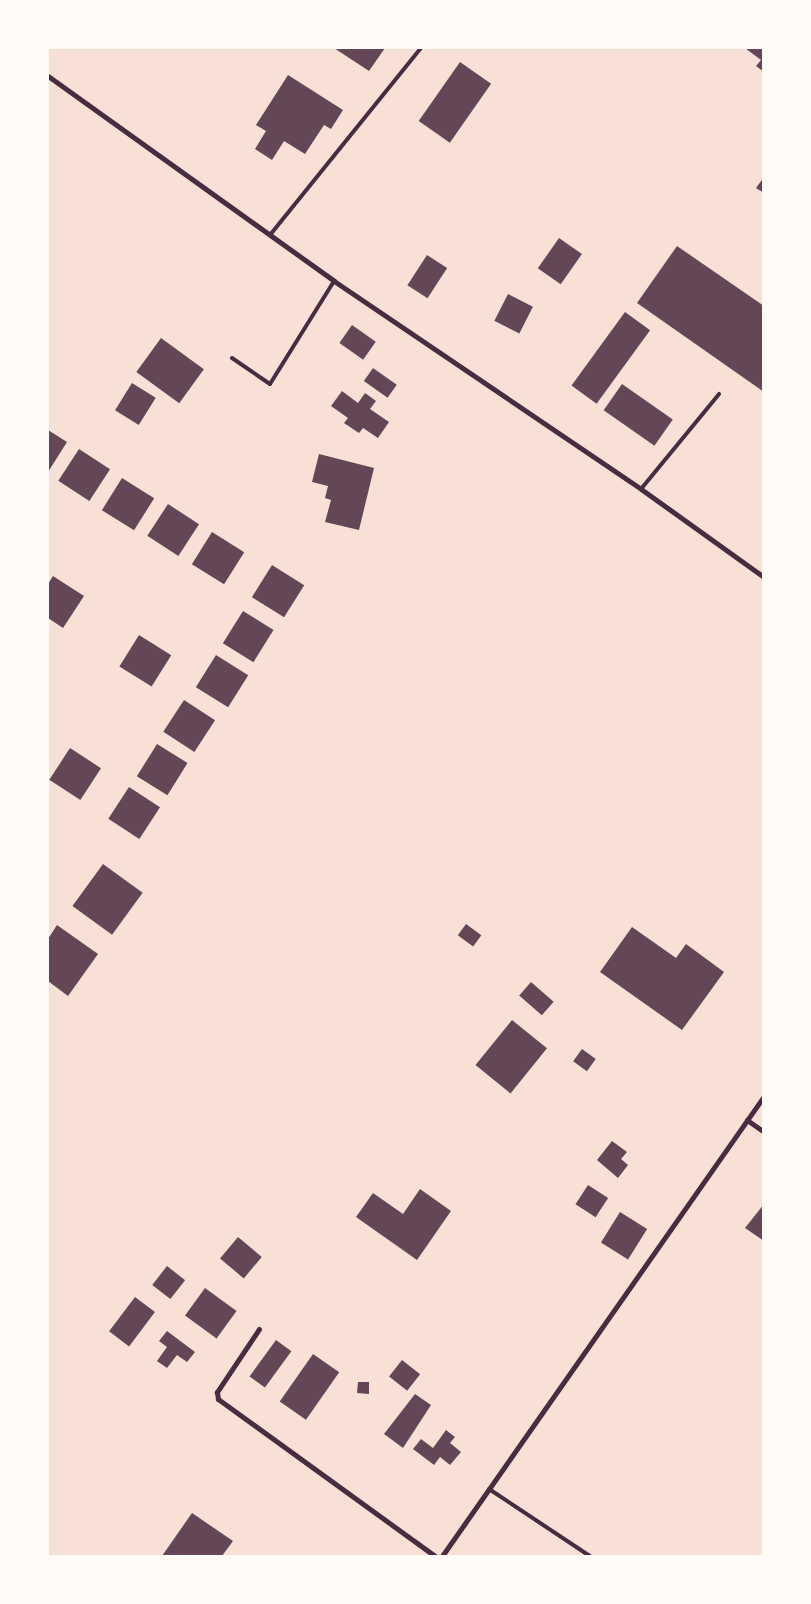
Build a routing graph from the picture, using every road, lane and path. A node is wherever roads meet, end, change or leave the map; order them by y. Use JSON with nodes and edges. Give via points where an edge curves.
{"nodes":[{"id":1,"x":421,"y":48,"type":"edge"},
{"id":2,"x":48,"y":76,"type":"edge"},
{"id":3,"x":270,"y":235,"type":"junction"},
{"id":4,"x":334,"y":281,"type":"junction"},
{"id":5,"x":232,"y":358,"type":"dead end"},
{"id":6,"x":719,"y":394,"type":"dead end"},
{"id":7,"x":641,"y":489,"type":"junction"},
{"id":8,"x":764,"y":577,"type":"edge"},
{"id":9,"x":764,"y":1096,"type":"edge"},
{"id":10,"x":747,"y":1120,"type":"junction"},
{"id":11,"x":764,"y":1132,"type":"edge"},
{"id":12,"x":259,"y":1329,"type":"dead end"},
{"id":13,"x":489,"y":1489,"type":"junction"},
{"id":14,"x":435,"y":1556,"type":"edge"},
{"id":15,"x":442,"y":1556,"type":"edge"},
{"id":16,"x":590,"y":1556,"type":"edge"}],
"edges":[{"from":1,"to":3,"type":"lane"},
{"from":2,"to":3,"type":"street"},
{"from":3,"to":4,"type":"street"},
{"from":4,"to":5,"type":"lane","via":[[270,384]]},
{"from":4,"to":7,"type":"street"},
{"from":6,"to":7,"type":"lane"},
{"from":7,"to":8,"type":"street"},
{"from":9,"to":10,"type":"street"},
{"from":10,"to":11,"type":"street"},
{"from":10,"to":13,"type":"street"},
{"from":12,"to":14,"type":"street","via":[[217,1392],[218,1399]]},
{"from":13,"to":15,"type":"street"},
{"from":13,"to":16,"type":"lane"}]}
